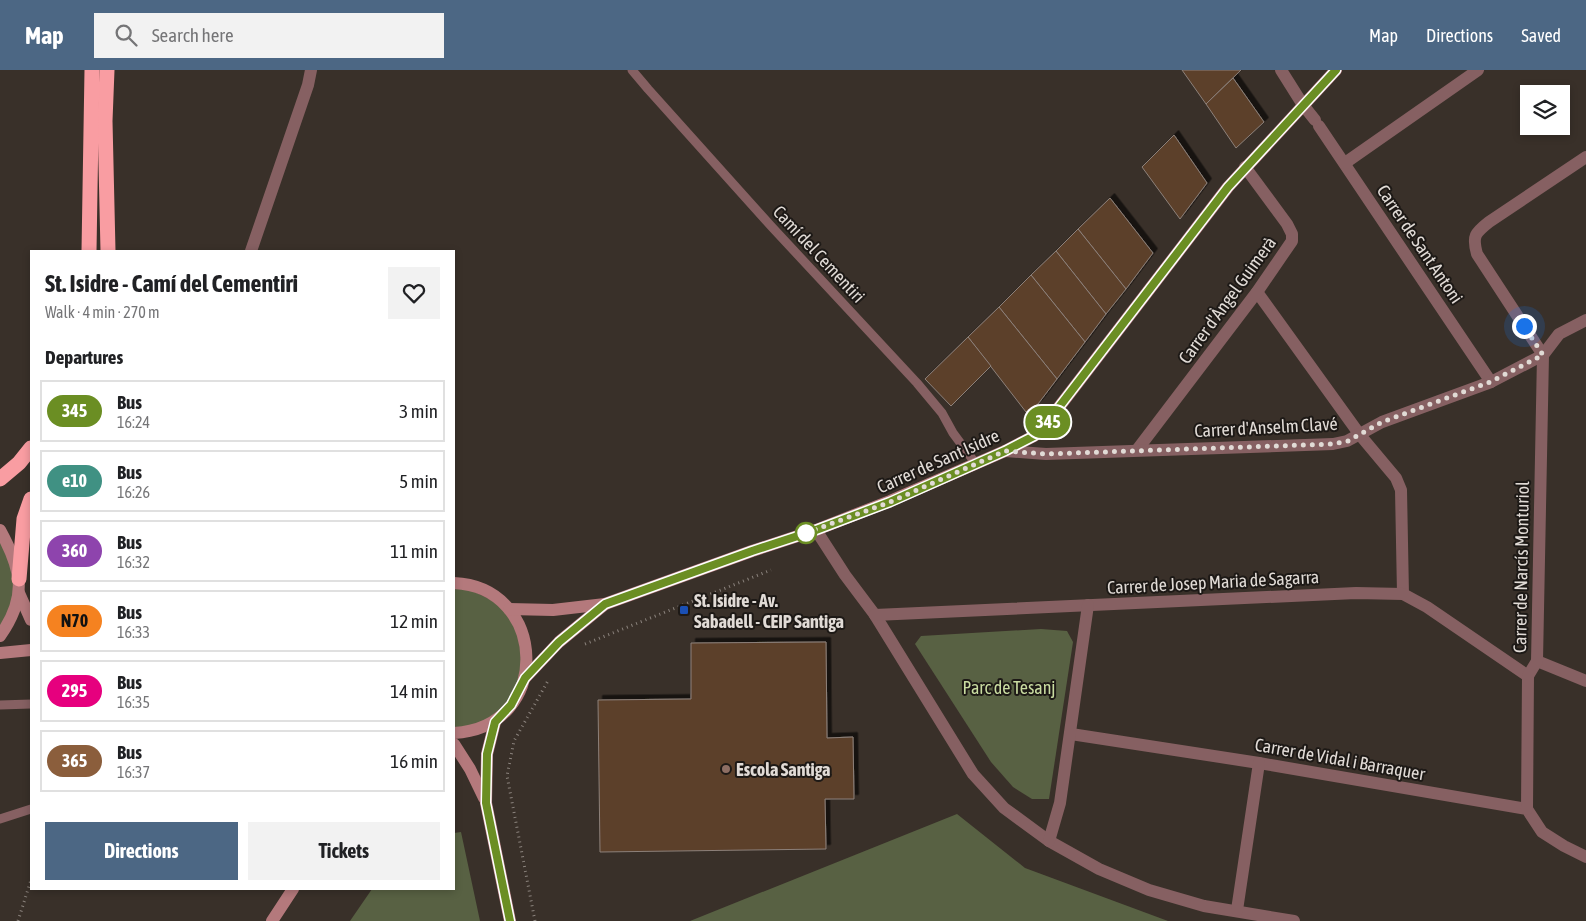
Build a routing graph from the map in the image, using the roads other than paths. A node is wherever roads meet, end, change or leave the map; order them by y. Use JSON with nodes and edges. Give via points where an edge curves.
{"nodes":[{"id":1,"x":92,"y":70,"type":"edge"},
{"id":2,"x":107,"y":70,"type":"edge"},
{"id":3,"x":311,"y":70,"type":"edge"},
{"id":4,"x":632,"y":70,"type":"edge"},
{"id":5,"x":1281,"y":70,"type":"edge"},
{"id":6,"x":1336,"y":70,"type":"edge"},
{"id":7,"x":1478,"y":70,"type":"edge"},
{"id":8,"x":1302,"y":105,"type":"junction"},
{"id":9,"x":1586,"y":157,"type":"edge"},
{"id":10,"x":1345,"y":163,"type":"junction"},
{"id":11,"x":1245,"y":167,"type":"junction"},
{"id":12,"x":89,"y":250,"type":"edge"},
{"id":13,"x":108,"y":250,"type":"edge"},
{"id":14,"x":251,"y":250,"type":"edge"},
{"id":15,"x":1257,"y":292,"type":"junction"},
{"id":16,"x":1586,"y":320,"type":"edge"},
{"id":17,"x":1543,"y":355,"type":"junction"},
{"id":18,"x":1490,"y":382,"type":"junction"},
{"id":19,"x":1360,"y":434,"type":"junction"},
{"id":20,"x":30,"y":449,"type":"edge"},
{"id":21,"x":1137,"y":450,"type":"junction"},
{"id":22,"x":1005,"y":451,"type":"junction"},
{"id":23,"x":976,"y":464,"type":"junction"},
{"id":24,"x":0,"y":479,"type":"edge"},
{"id":25,"x":30,"y":502,"type":"edge"},
{"id":26,"x":0,"y":530,"type":"edge"},
{"id":27,"x":816,"y":530,"type":"junction"},
{"id":28,"x":455,"y":582,"type":"edge"},
{"id":29,"x":19,"y":586,"type":"junction"},
{"id":30,"x":1403,"y":594,"type":"junction"},
{"id":31,"x":605,"y":604,"type":"junction"},
{"id":32,"x":1088,"y":605,"type":"junction"},
{"id":33,"x":509,"y":609,"type":"junction"},
{"id":34,"x":875,"y":615,"type":"junction"},
{"id":35,"x":30,"y":617,"type":"edge"},
{"id":36,"x":0,"y":636,"type":"edge"},
{"id":37,"x":30,"y":650,"type":"edge"},
{"id":38,"x":0,"y":653,"type":"edge"},
{"id":39,"x":1537,"y":661,"type":"junction"},
{"id":40,"x":1528,"y":676,"type":"junction"},
{"id":41,"x":525,"y":678,"type":"junction"},
{"id":42,"x":1586,"y":681,"type":"edge"},
{"id":43,"x":30,"y":704,"type":"edge"},
{"id":44,"x":0,"y":705,"type":"edge"},
{"id":45,"x":495,"y":722,"type":"junction"},
{"id":46,"x":455,"y":733,"type":"edge"},
{"id":47,"x":1071,"y":734,"type":"junction"},
{"id":48,"x":455,"y":746,"type":"edge"},
{"id":49,"x":1259,"y":763,"type":"junction"},
{"id":50,"x":486,"y":803,"type":"junction"},
{"id":51,"x":30,"y":809,"type":"edge"},
{"id":52,"x":1527,"y":809,"type":"junction"},
{"id":53,"x":0,"y":818,"type":"edge"},
{"id":54,"x":1049,"y":841,"type":"junction"},
{"id":55,"x":1586,"y":857,"type":"edge"},
{"id":56,"x":292,"y":890,"type":"edge"},
{"id":57,"x":1237,"y":910,"type":"junction"},
{"id":58,"x":272,"y":921,"type":"edge"},
{"id":59,"x":510,"y":921,"type":"edge"},
{"id":60,"x":1294,"y":921,"type":"edge"}],
"edges":[{"from":1,"to":12,"type":"highway"},
{"from":2,"to":13,"type":"highway"},
{"from":3,"to":14,"type":"street"},
{"from":4,"to":23,"type":"lane","name":"Camí del Cementiri","via":[[917,383],[942,413]]},
{"from":5,"to":8,"type":"street","name":"Carrer de Sant Antoni"},
{"from":6,"to":8,"type":"main road","name":"Carrer de Sant Isidre"},
{"from":7,"to":10,"type":"street"},
{"from":8,"to":10,"type":"street","name":"Carrer de Sant Antoni"},
{"from":8,"to":11,"type":"main road","name":"Carrer de Sant Isidre"},
{"from":9,"to":17,"type":"street","via":[[1489,222],[1477,232],[1474,242],[1477,254]]},
{"from":10,"to":18,"type":"street","name":"Carrer de Sant Antoni"},
{"from":11,"to":15,"type":"street","name":"Carrer d'Àngel Guimerà","via":[[1292,234],[1286,251]]},
{"from":11,"to":22,"type":"main road","name":"Carrer de Sant Isidre","via":[[1046,424],[1034,436]]},
{"from":15,"to":19,"type":"street"},
{"from":15,"to":21,"type":"street","name":"Carrer d'Àngel Guimerà"},
{"from":16,"to":17,"type":"street","name":"Carrer d'Anselm Clavé","via":[[1559,334]]},
{"from":17,"to":18,"type":"street","name":"Carrer d'Anselm Clavé"},
{"from":17,"to":39,"type":"street","name":"Carrer de Narcís Monturiol"},
{"from":18,"to":19,"type":"street","name":"Carrer d'Anselm Clavé","via":[[1382,422]]},
{"from":19,"to":21,"type":"street","name":"Carrer d'Anselm Clavé","via":[[1333,444]]},
{"from":19,"to":30,"type":"street","via":[[1396,478],[1401,490]]},
{"from":20,"to":24,"type":"highway"},
{"from":21,"to":22,"type":"street","name":"Carrer d'Anselm Clavé","via":[[1046,454]]},
{"from":22,"to":23,"type":"main road","name":"Carrer de Sant Isidre"},
{"from":23,"to":27,"type":"main road","name":"Carrer de Sant Isidre"},
{"from":25,"to":29,"type":"highway","via":[[24,519]]},
{"from":26,"to":29,"type":"main road","via":[[15,560]]},
{"from":27,"to":31,"type":"main road","name":"Carrer de Sant Isidre"},
{"from":27,"to":34,"type":"street"},
{"from":28,"to":33,"type":"main road","via":[[491,592]]},
{"from":29,"to":35,"type":"main road"},
{"from":29,"to":36,"type":"main road","via":[[12,615]]},
{"from":30,"to":32,"type":"street","name":"Carrer de Josep Maria de Sagarra","via":[[1356,593]]},
{"from":30,"to":40,"type":"street","name":"Carrer de Josep Maria de Sagarra"},
{"from":31,"to":33,"type":"main road","name":"Carrer de Sant Isidre","via":[[553,610]]},
{"from":31,"to":41,"type":"main road","name":"Carrer de Sant Isidre","via":[[559,642]]},
{"from":32,"to":34,"type":"street","name":"Carrer de Josep Maria de Sagarra"},
{"from":32,"to":47,"type":"street"},
{"from":33,"to":41,"type":"main road","via":[[522,632],[526,648]]},
{"from":34,"to":54,"type":"street","via":[[973,774],[1004,808]]},
{"from":37,"to":38,"type":"main road"},
{"from":39,"to":40,"type":"street","name":"Carrer de Narcís Monturiol"},
{"from":39,"to":42,"type":"street"},
{"from":40,"to":52,"type":"street","name":"Carrer de Narcís Monturiol"},
{"from":41,"to":45,"type":"main road","via":[[511,705]]},
{"from":43,"to":44,"type":"lane"},
{"from":45,"to":46,"type":"main road","via":[[480,729]]},
{"from":45,"to":50,"type":"main road","via":[[487,754]]},
{"from":47,"to":49,"type":"street","name":"Carrer de Vidal i Barraquer"},
{"from":47,"to":54,"type":"street","via":[[1060,803]]},
{"from":48,"to":50,"type":"main road"},
{"from":49,"to":52,"type":"street","name":"Carrer de Vidal i Barraquer"},
{"from":49,"to":57,"type":"street"},
{"from":50,"to":59,"type":"main road"},
{"from":51,"to":53,"type":"lane"},
{"from":52,"to":55,"type":"street","via":[[1542,832]]},
{"from":54,"to":57,"type":"street","via":[[1099,869],[1149,890],[1204,906]]},
{"from":56,"to":58,"type":"main road"},
{"from":57,"to":60,"type":"street"}]}
